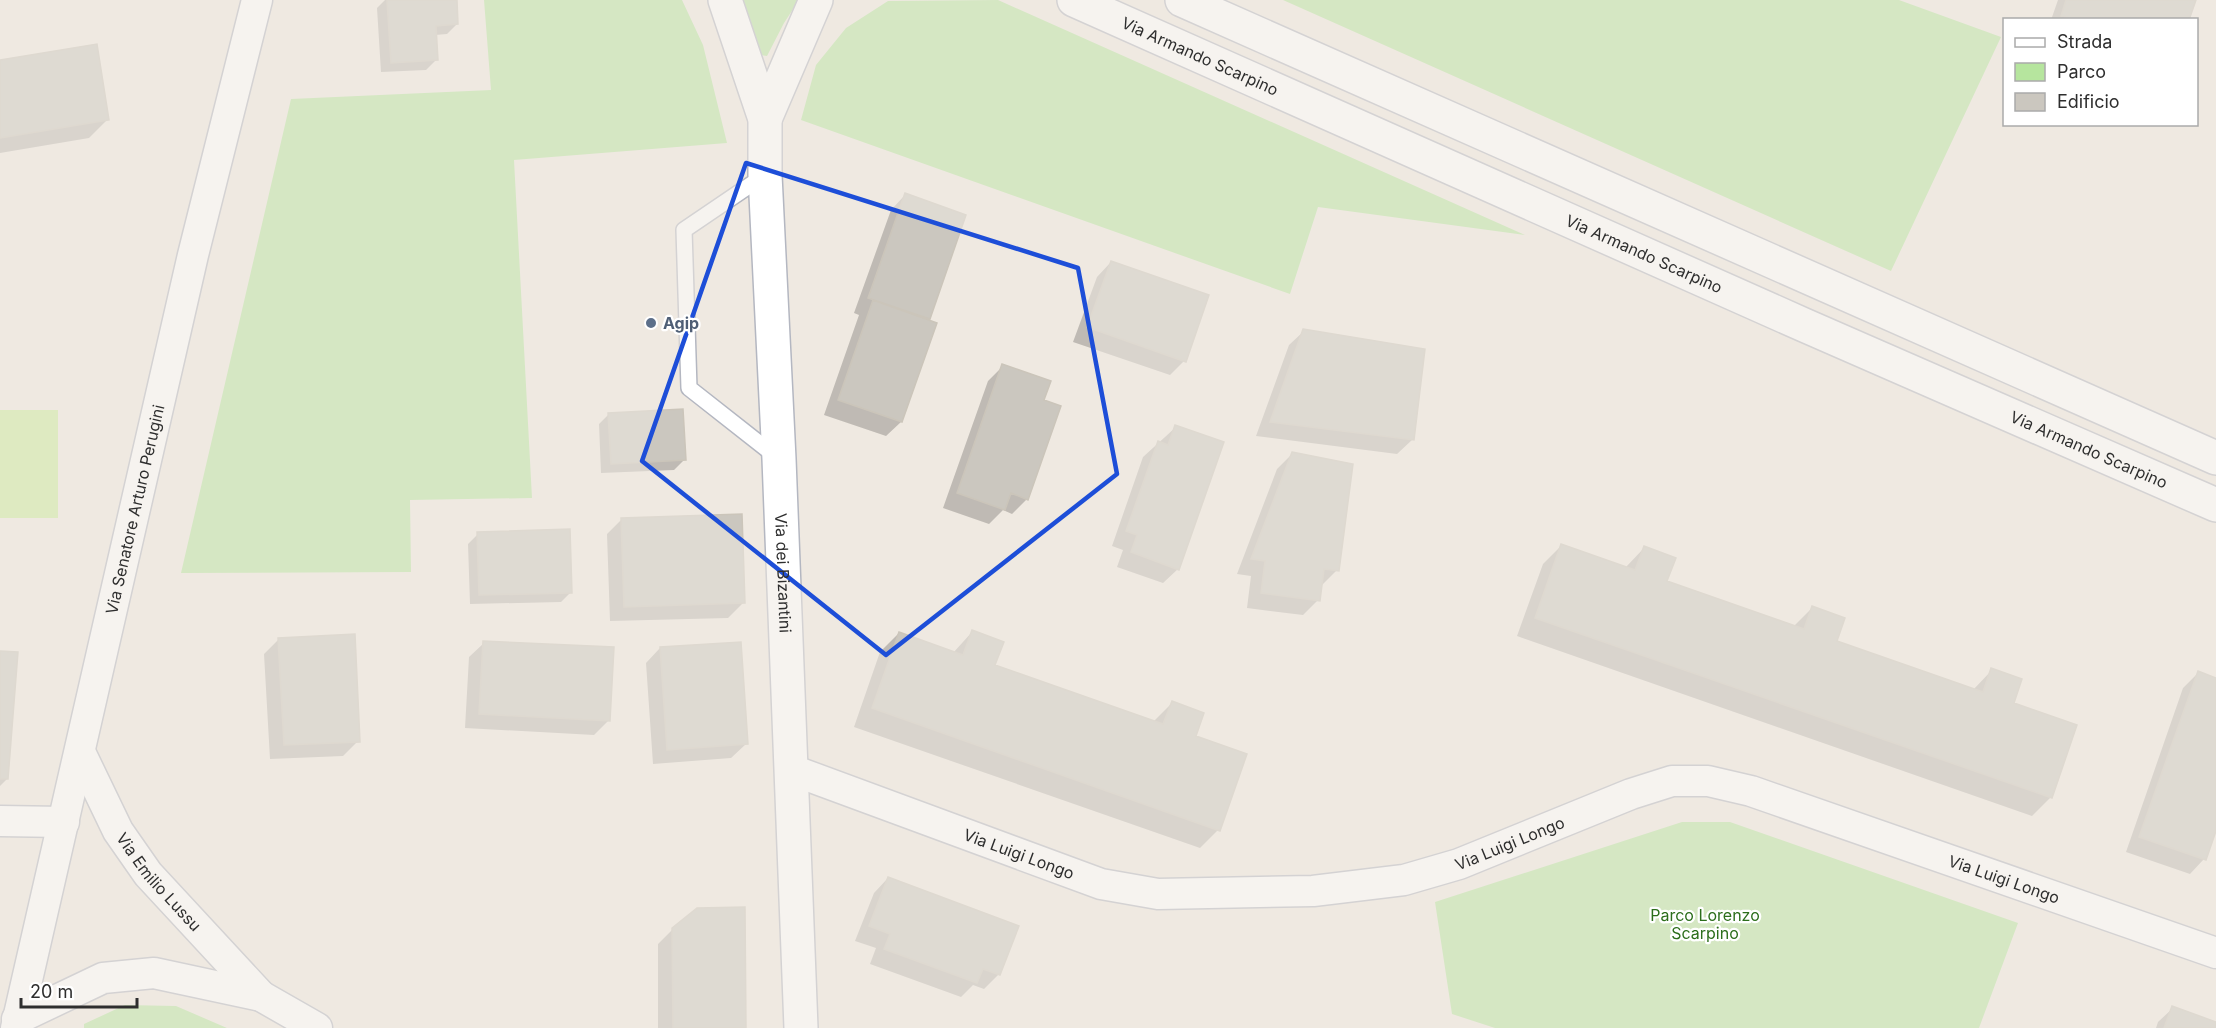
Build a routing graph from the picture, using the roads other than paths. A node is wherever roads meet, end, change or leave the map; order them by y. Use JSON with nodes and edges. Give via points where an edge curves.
{"nodes":[{"id":1,"x":257,"y":0,"type":"edge"},
{"id":2,"x":725,"y":0,"type":"edge"},
{"id":3,"x":816,"y":0,"type":"edge"},
{"id":4,"x":1074,"y":0,"type":"edge"},
{"id":5,"x":1182,"y":0,"type":"edge"},
{"id":6,"x":765,"y":119,"type":"junction"},
{"id":7,"x":765,"y":175,"type":"junction"},
{"id":8,"x":2216,"y":458,"type":"edge"},
{"id":9,"x":779,"y":459,"type":"junction"},
{"id":10,"x":2216,"y":505,"type":"edge"},
{"id":11,"x":80,"y":752,"type":"junction"},
{"id":12,"x":792,"y":770,"type":"junction"},
{"id":13,"x":0,"y":821,"type":"edge"},
{"id":14,"x":64,"y":822,"type":"junction"},
{"id":15,"x":2216,"y":952,"type":"edge"},
{"id":16,"x":261,"y":996,"type":"junction"},
{"id":17,"x":16,"y":1025,"type":"edge"},
{"id":18,"x":317,"y":1028,"type":"edge"},
{"id":19,"x":801,"y":1028,"type":"edge"}],
"edges":[{"from":1,"to":11,"type":"street","name":"Via Senatore Arturo Perugini","via":[[193,255]]},
{"from":2,"to":6,"type":"street","name":"Via dei Bizantini"},
{"from":3,"to":6,"type":"street","name":"Via dei Bizantini"},
{"from":4,"to":10,"type":"street","name":"Via Armando Scarpino"},
{"from":5,"to":8,"type":"street"},
{"from":6,"to":7,"type":"street","name":"Via dei Bizantini"},
{"from":7,"to":9,"type":"street","name":"Via dei Bizantini"},
{"from":7,"to":9,"type":"lane","via":[[684,230],[689,388]]},
{"from":9,"to":12,"type":"street","name":"Via dei Bizantini"},
{"from":11,"to":14,"type":"street","name":"Via Senatore Arturo Perugini"},
{"from":11,"to":16,"type":"street","name":"Via Emilio Lussu","via":[[118,831],[148,874]]},
{"from":12,"to":15,"type":"street","name":"Via Luigi Longo","via":[[1101,884],[1158,894],[1313,891],[1404,880],[1460,864],[1631,794],[1672,781],[1708,781],[1762,795]]},
{"from":12,"to":19,"type":"street","name":"Via dei Bizantini"},
{"from":13,"to":14,"type":"street"},
{"from":14,"to":17,"type":"street","name":"Via Senatore Arturo Perugini"},
{"from":16,"to":17,"type":"street","name":"Via Emilio Lussu","via":[[154,973],[103,978]]},
{"from":16,"to":18,"type":"street","name":"Via Emilio Lussu"}]}
